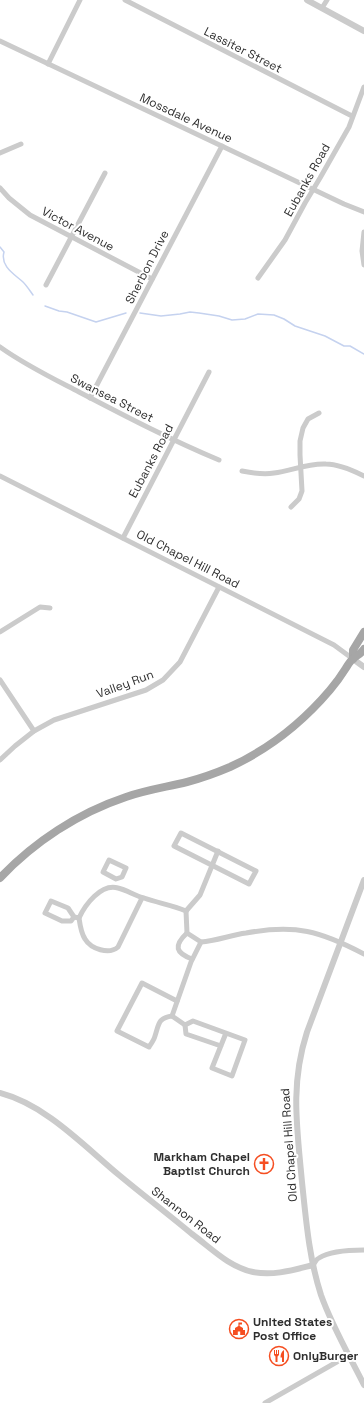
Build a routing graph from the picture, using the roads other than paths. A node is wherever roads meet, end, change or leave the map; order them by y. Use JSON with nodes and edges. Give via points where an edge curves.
{"nodes":[{"id":1,"x":80,"y":0,"type":"edge"},
{"id":2,"x":125,"y":0,"type":"edge"},
{"id":3,"x":307,"y":0,"type":"edge"},
{"id":4,"x":327,"y":0,"type":"edge"},
{"id":5,"x":322,"y":8,"type":"junction"},
{"id":6,"x":364,"y":31,"type":"edge"},
{"id":7,"x":0,"y":42,"type":"edge"},
{"id":8,"x":48,"y":64,"type":"junction"},
{"id":9,"x":364,"y":87,"type":"edge"},
{"id":10,"x":352,"y":116,"type":"junction"},
{"id":11,"x":21,"y":144,"type":"dead end"},
{"id":12,"x":222,"y":146,"type":"junction"},
{"id":13,"x":0,"y":153,"type":"edge"},
{"id":14,"x":105,"y":173,"type":"dead end"},
{"id":15,"x":0,"y":188,"type":"edge"},
{"id":16,"x":313,"y":189,"type":"junction"},
{"id":17,"x":364,"y":212,"type":"edge"},
{"id":18,"x":364,"y":232,"type":"edge"},
{"id":19,"x":72,"y":236,"type":"junction"},
{"id":20,"x":364,"y":266,"type":"edge"},
{"id":21,"x":258,"y":278,"type":"dead end"},
{"id":22,"x":152,"y":279,"type":"junction"},
{"id":23,"x":46,"y":285,"type":"dead end"},
{"id":24,"x":0,"y":347,"type":"edge"},
{"id":25,"x":209,"y":372,"type":"dead end"},
{"id":26,"x":90,"y":398,"type":"junction"},
{"id":27,"x":319,"y":413,"type":"dead end"},
{"id":28,"x":173,"y":440,"type":"junction"},
{"id":29,"x":219,"y":460,"type":"dead end"},
{"id":30,"x":300,"y":466,"type":"junction"},
{"id":31,"x":242,"y":471,"type":"dead end"},
{"id":32,"x":364,"y":476,"type":"edge"},
{"id":33,"x":1,"y":478,"type":"edge"},
{"id":34,"x":291,"y":507,"type":"dead end"},
{"id":35,"x":122,"y":538,"type":"junction"},
{"id":36,"x":219,"y":587,"type":"junction"},
{"id":37,"x":50,"y":608,"type":"dead end"},
{"id":38,"x":0,"y":632,"type":"edge"},
{"id":39,"x":364,"y":632,"type":"edge"},
{"id":40,"x":364,"y":649,"type":"edge"},
{"id":41,"x":353,"y":659,"type":"junction"},
{"id":42,"x":364,"y":667,"type":"edge"},
{"id":43,"x":0,"y":680,"type":"edge"},
{"id":44,"x":34,"y":731,"type":"junction"},
{"id":45,"x":0,"y":760,"type":"edge"},
{"id":46,"x":218,"y":852,"type":"junction"},
{"id":47,"x":212,"y":865,"type":"junction"},
{"id":48,"x":0,"y":878,"type":"edge"},
{"id":49,"x":116,"y":879,"type":"junction"},
{"id":50,"x":364,"y":880,"type":"edge"},
{"id":51,"x":115,"y":887,"type":"junction"},
{"id":52,"x":142,"y":898,"type":"junction"},
{"id":53,"x":186,"y":911,"type":"junction"},
{"id":54,"x":76,"y":917,"type":"junction"},
{"id":55,"x":187,"y":933,"type":"junction"},
{"id":56,"x":201,"y":942,"type":"junction"},
{"id":57,"x":340,"y":942,"type":"junction"},
{"id":58,"x":364,"y":954,"type":"edge"},
{"id":59,"x":192,"y":959,"type":"junction"},
{"id":60,"x":177,"y":1001,"type":"junction"},
{"id":61,"x":172,"y":1016,"type":"junction"},
{"id":62,"x":186,"y":1025,"type":"junction"},
{"id":63,"x":226,"y":1033,"type":"junction"},
{"id":64,"x":220,"y":1046,"type":"junction"},
{"id":65,"x":0,"y":1093,"type":"edge"},
{"id":66,"x":364,"y":1250,"type":"edge"},
{"id":67,"x":313,"y":1265,"type":"junction"},
{"id":68,"x":349,"y":1355,"type":"junction"},
{"id":69,"x":364,"y":1385,"type":"edge"},
{"id":70,"x":265,"y":1403,"type":"edge"}],
"edges":[{"from":1,"to":8,"type":"street"},
{"from":2,"to":10,"type":"street","name":"Lassiter Street"},
{"from":3,"to":5,"type":"street"},
{"from":4,"to":5,"type":"street"},
{"from":5,"to":6,"type":"street"},
{"from":7,"to":8,"type":"street","name":"Mossdale Avenue"},
{"from":8,"to":12,"type":"street","name":"Mossdale Avenue"},
{"from":9,"to":10,"type":"street","name":"Eubanks Road"},
{"from":10,"to":16,"type":"street","name":"Eubanks Road"},
{"from":11,"to":13,"type":"street"},
{"from":12,"to":16,"type":"street","name":"Mossdale Avenue"},
{"from":12,"to":22,"type":"street","name":"Sherbon Drive"},
{"from":14,"to":19,"type":"street"},
{"from":15,"to":19,"type":"street","name":"Victor Avenue","via":[[30,215]]},
{"from":16,"to":17,"type":"street","name":"Mossdale Avenue"},
{"from":16,"to":21,"type":"street","name":"Eubanks Road","via":[[285,240]]},
{"from":18,"to":20,"type":"street"},
{"from":19,"to":22,"type":"street","name":"Victor Avenue"},
{"from":19,"to":23,"type":"street"},
{"from":22,"to":26,"type":"street","name":"Sherbon Drive"},
{"from":24,"to":26,"type":"street","name":"Swansea Street","via":[[23,363]]},
{"from":25,"to":28,"type":"street","name":"Eubanks Road"},
{"from":26,"to":28,"type":"street","name":"Swansea Street"},
{"from":27,"to":30,"type":"street","via":[[308,420],[303,428]]},
{"from":28,"to":29,"type":"street","name":"Swansea Street"},
{"from":28,"to":35,"type":"street","name":"Eubanks Road"},
{"from":30,"to":31,"type":"street","via":[[273,474]]},
{"from":30,"to":32,"type":"street","via":[[328,464]]},
{"from":30,"to":34,"type":"street","via":[[302,491],[299,499]]},
{"from":33,"to":35,"type":"street","name":"Old Chapel Hill Road"},
{"from":35,"to":36,"type":"street","name":"Old Chapel Hill Road"},
{"from":36,"to":41,"type":"street","name":"Old Chapel Hill Road","via":[[334,646]]},
{"from":36,"to":44,"type":"street","name":"Valley Run","via":[[180,662],[163,680],[146,690],[54,720]]},
{"from":37,"to":38,"type":"street","via":[[40,607]]},
{"from":39,"to":41,"type":"main road","via":[[353,650]]},
{"from":40,"to":41,"type":"main road"},
{"from":41,"to":42,"type":"street","name":"Old Chapel Hill Road"},
{"from":41,"to":48,"type":"main road","via":[[330,690],[301,721],[260,751],[212,774],[125,797],[95,809],[64,825]]},
{"from":43,"to":44,"type":"street"},
{"from":44,"to":45,"type":"street","name":"Valley Run"},
{"from":46,"to":47,"type":"street"},
{"from":46,"to":47,"type":"street","via":[[181,833],[174,846]]},
{"from":46,"to":47,"type":"street","via":[[256,870],[250,884]]},
{"from":47,"to":53,"type":"street","via":[[200,895]]},
{"from":49,"to":49,"type":"street","via":[[122,877],[126,868],[109,860],[103,872]]},
{"from":49,"to":51,"type":"street"},
{"from":50,"to":57,"type":"street","name":"Old Chapel Hill Road"},
{"from":51,"to":52,"type":"street"},
{"from":51,"to":54,"type":"street","via":[[106,888],[95,896]]},
{"from":52,"to":53,"type":"street"},
{"from":52,"to":54,"type":"street","via":[[118,947],[111,951],[90,944]]},
{"from":53,"to":55,"type":"street"},
{"from":54,"to":54,"type":"street","via":[[68,908],[51,900],[45,913],[62,921],[71,921]]},
{"from":55,"to":56,"type":"street"},
{"from":55,"to":59,"type":"street","via":[[181,938],[178,950]]},
{"from":56,"to":57,"type":"street","via":[[258,931],[287,929],[317,933]]},
{"from":56,"to":59,"type":"street"},
{"from":57,"to":58,"type":"street"},
{"from":57,"to":67,"type":"street","name":"Old Chapel Hill Road","via":[[302,1048],[296,1083],[306,1227]]},
{"from":59,"to":60,"type":"street"},
{"from":60,"to":61,"type":"street"},
{"from":60,"to":61,"type":"street","via":[[142,983],[117,1031],[149,1047],[160,1021]]},
{"from":61,"to":62,"type":"street"},
{"from":62,"to":63,"type":"street","via":[[193,1021]]},
{"from":62,"to":64,"type":"street","via":[[186,1034]]},
{"from":63,"to":64,"type":"street"},
{"from":63,"to":64,"type":"street","via":[[245,1040],[232,1076],[212,1068]]},
{"from":65,"to":67,"type":"street","name":"Shannon Road","via":[[41,1111],[138,1192],[233,1264],[252,1272],[267,1274]]},
{"from":66,"to":67,"type":"street","via":[[345,1250],[324,1255],[317,1258]]},
{"from":67,"to":68,"type":"street","name":"Old Chapel Hill Road","via":[[328,1312]]},
{"from":68,"to":69,"type":"street","name":"Old Chapel Hill Road"},
{"from":68,"to":70,"type":"street"}]}
